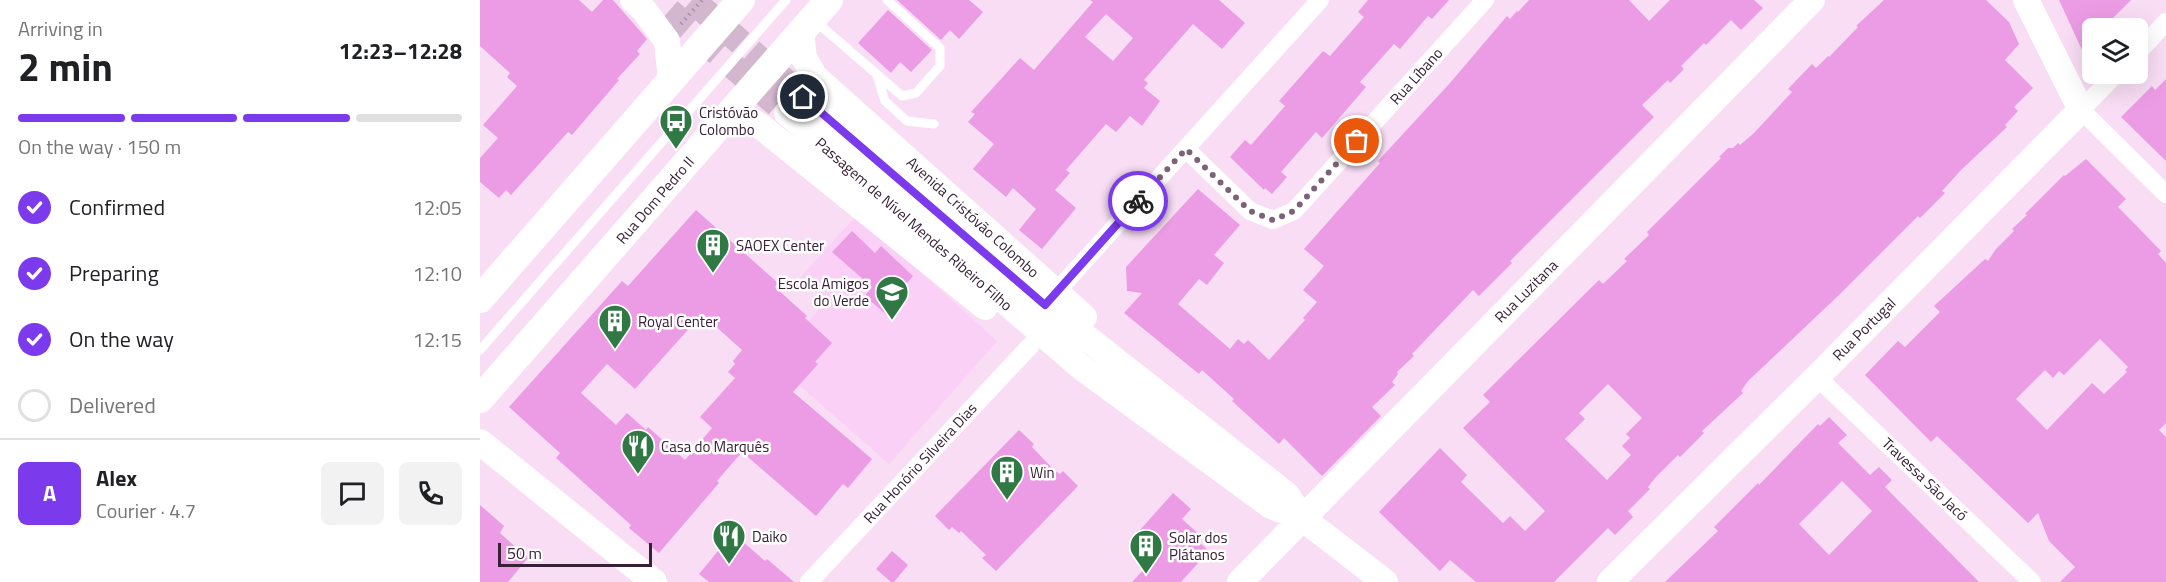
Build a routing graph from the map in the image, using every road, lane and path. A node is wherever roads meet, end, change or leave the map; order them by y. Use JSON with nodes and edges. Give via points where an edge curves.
{"nodes":[{"id":1,"x":633,"y":0,"type":"edge"},
{"id":2,"x":702,"y":0,"type":"edge"},
{"id":3,"x":741,"y":0,"type":"edge"},
{"id":4,"x":786,"y":0,"type":"edge"},
{"id":5,"x":886,"y":0,"type":"edge"},
{"id":6,"x":1320,"y":0,"type":"edge"},
{"id":7,"x":1485,"y":0,"type":"edge"},
{"id":8,"x":1812,"y":0,"type":"edge"},
{"id":9,"x":2026,"y":0,"type":"edge"},
{"id":10,"x":814,"y":16,"type":"edge"},
{"id":11,"x":2166,"y":22,"type":"edge"},
{"id":12,"x":667,"y":40,"type":"junction"},
{"id":13,"x":2148,"y":41,"type":"edge"},
{"id":14,"x":876,"y":73,"type":"junction"},
{"id":15,"x":670,"y":81,"type":"junction"},
{"id":16,"x":2106,"y":84,"type":"edge"},
{"id":17,"x":2081,"y":110,"type":"junction"},
{"id":18,"x":729,"y":116,"type":"junction"},
{"id":19,"x":934,"y":124,"type":"dead end"},
{"id":20,"x":1186,"y":149,"type":"junction"},
{"id":21,"x":2166,"y":194,"type":"edge"},
{"id":22,"x":1051,"y":298,"type":"junction"},
{"id":23,"x":480,"y":299,"type":"edge"},
{"id":24,"x":1036,"y":339,"type":"junction"},
{"id":25,"x":480,"y":350,"type":"edge"},
{"id":26,"x":1817,"y":377,"type":"junction"},
{"id":27,"x":480,"y":399,"type":"edge"},
{"id":28,"x":480,"y":442,"type":"edge"},
{"id":29,"x":1271,"y":506,"type":"junction"},
{"id":30,"x":1302,"y":518,"type":"junction"},
{"id":31,"x":1275,"y":545,"type":"junction"},
{"id":32,"x":654,"y":582,"type":"edge"},
{"id":33,"x":808,"y":582,"type":"edge"},
{"id":34,"x":1240,"y":582,"type":"edge"},
{"id":35,"x":1385,"y":582,"type":"edge"},
{"id":36,"x":1610,"y":582,"type":"edge"},
{"id":37,"x":2032,"y":582,"type":"edge"}],
"edges":[{"from":1,"to":12,"type":"main road"},
{"from":2,"to":12,"type":"path"},
{"from":3,"to":15,"type":"main road"},
{"from":4,"to":25,"type":"lane"},
{"from":5,"to":14,"type":"lane","via":[[940,48],[940,66],[916,93],[902,96]]},
{"from":6,"to":20,"type":"street"},
{"from":7,"to":20,"type":"street","name":"Rua Líbano","via":[[1294,211],[1273,220],[1250,211]]},
{"from":8,"to":30,"type":"main road","name":"Rua Luzitana"},
{"from":9,"to":17,"type":"main road"},
{"from":10,"to":14,"type":"lane"},
{"from":10,"to":18,"type":"main road","name":"Rua Dom Pedro II"},
{"from":10,"to":22,"type":"main road","name":"Avenida Cristóvão Colombo","via":[[804,58],[815,77]]},
{"from":11,"to":13,"type":"street"},
{"from":12,"to":15,"type":"main road"},
{"from":14,"to":19,"type":"lane","via":[[885,101],[907,121]]},
{"from":15,"to":23,"type":"main road"},
{"from":16,"to":17,"type":"street","name":"Rua Portugal"},
{"from":17,"to":21,"type":"street"},
{"from":17,"to":26,"type":"main road","name":"Rua Portugal"},
{"from":18,"to":24,"type":"main road","name":"Avenida Cristóvão Colombo","via":[[749,119],[763,128]]},
{"from":18,"to":27,"type":"main road","name":"Rua Dom Pedro II"},
{"from":20,"to":22,"type":"street"},
{"from":22,"to":24,"type":"main road","name":"Passagem de Nível Mendes Ribeiro Filho","via":[[795,105]]},
{"from":22,"to":30,"type":"main road","name":"Avenida Cristóvão Colombo","via":[[1287,495]]},
{"from":24,"to":29,"type":"main road","name":"Avenida Cristóvão Colombo","via":[[1081,367]]},
{"from":24,"to":33,"type":"street","name":"Rua Honório Silveira Dias"},
{"from":26,"to":36,"type":"main road","name":"Rua Portugal"},
{"from":26,"to":37,"type":"street","name":"Travessa São Jacó"},
{"from":28,"to":32,"type":"main road"},
{"from":29,"to":30,"type":"main road","name":"Avenida Cristóvão Colombo"},
{"from":29,"to":31,"type":"main road","via":[[1279,529]]},
{"from":30,"to":31,"type":"main road","name":"Rua Luzitana"},
{"from":30,"to":35,"type":"main road","name":"Avenida Cristóvão Colombo"},
{"from":31,"to":34,"type":"main road","name":"Rua Luzitana"}]}
